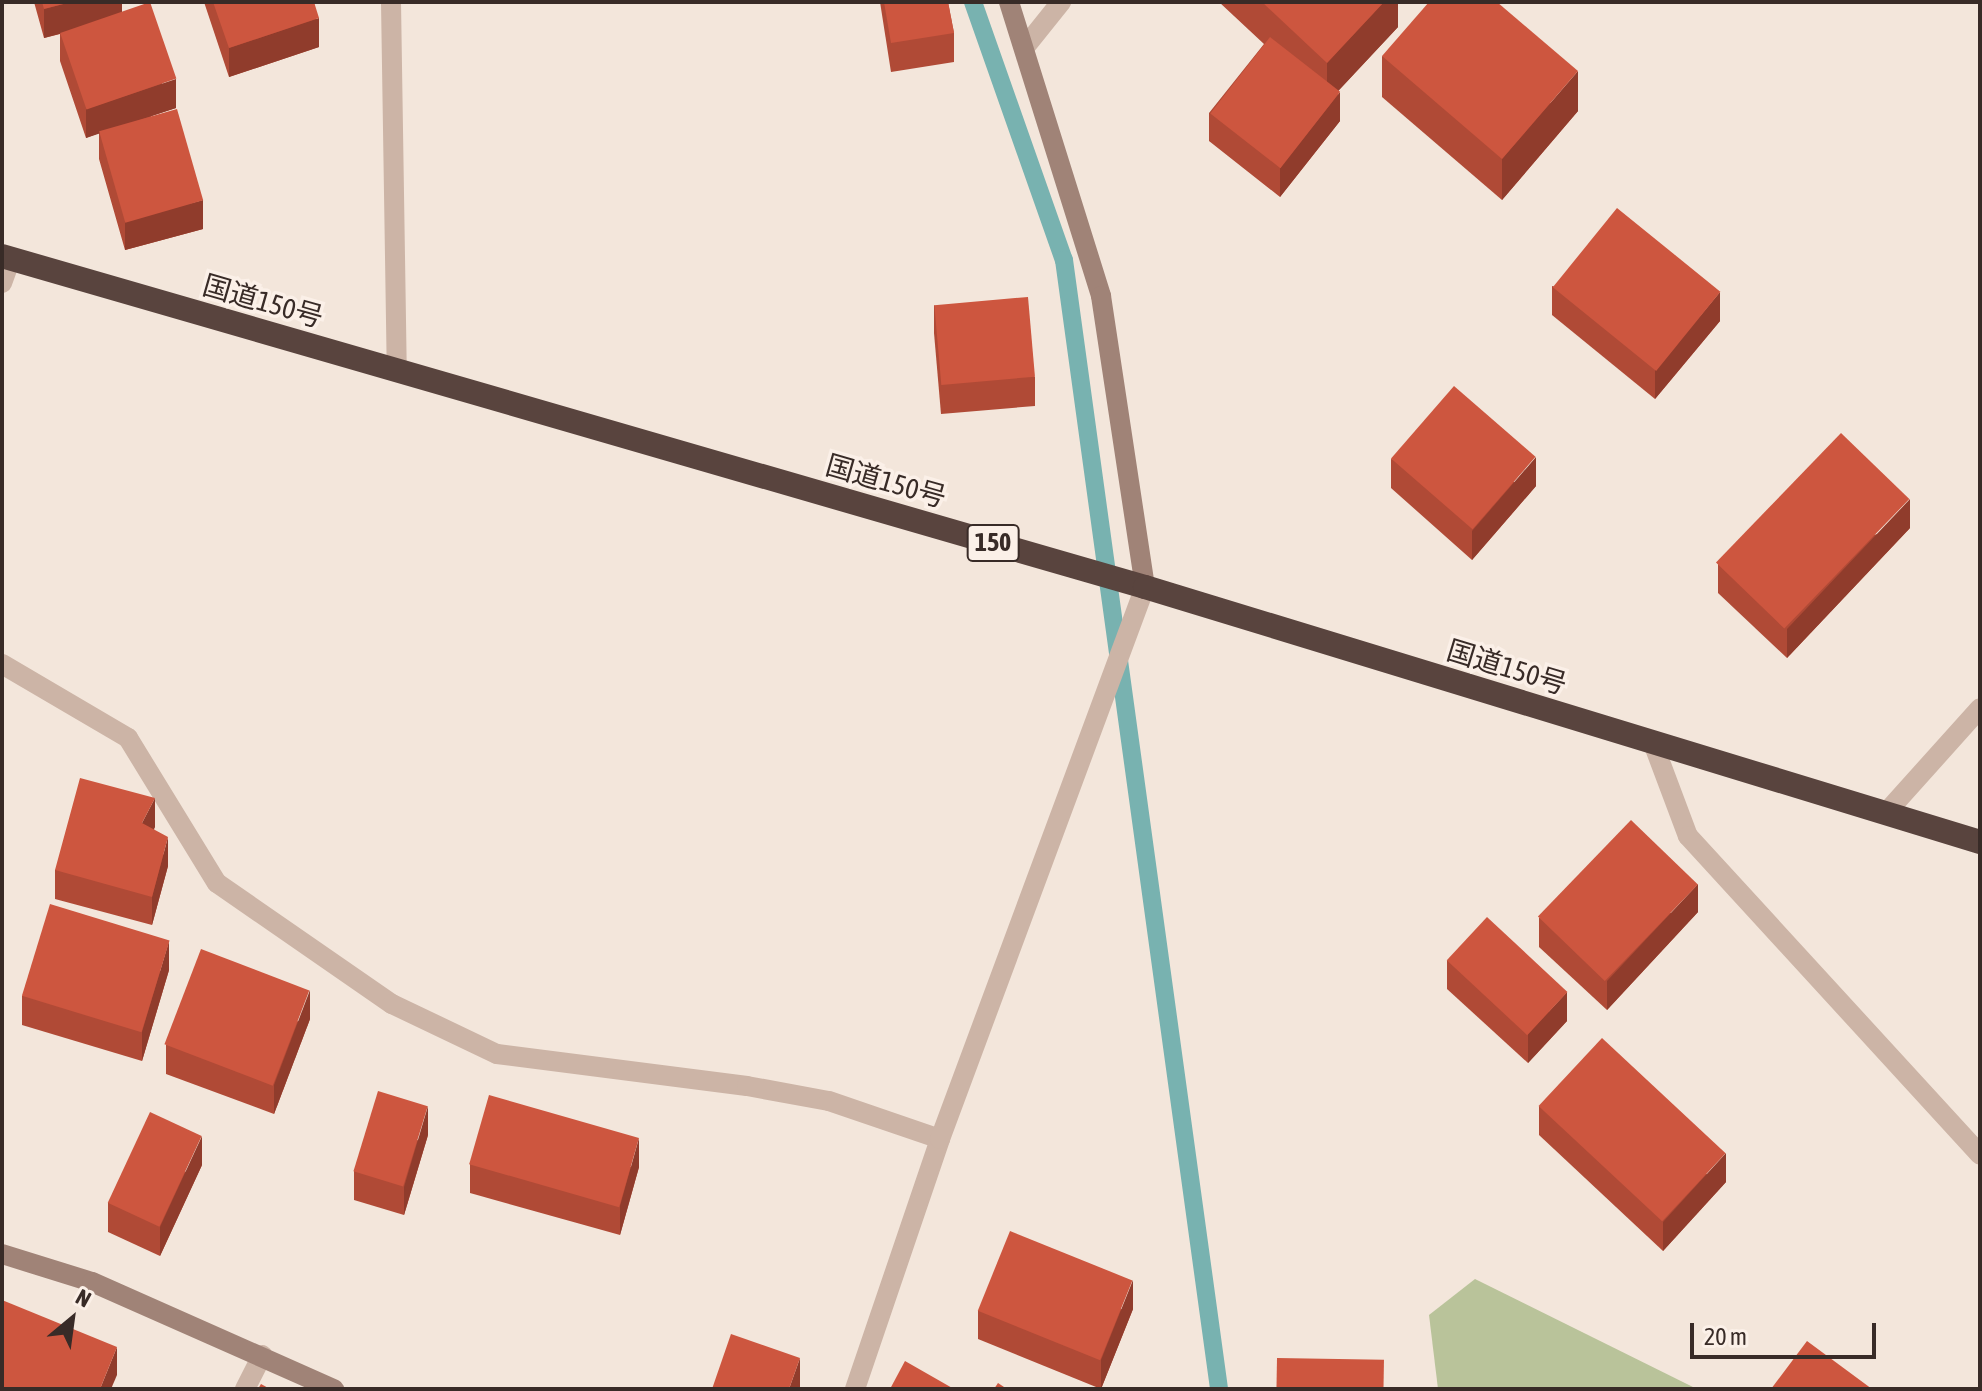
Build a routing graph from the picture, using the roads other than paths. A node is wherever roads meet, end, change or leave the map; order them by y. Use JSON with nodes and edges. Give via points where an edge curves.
{"nodes":[{"id":1,"x":391,"y":2,"type":"edge"},
{"id":2,"x":1009,"y":2,"type":"edge"},
{"id":3,"x":1061,"y":2,"type":"edge"},
{"id":4,"x":1025,"y":47,"type":"junction"},
{"id":5,"x":6,"y":257,"type":"edge"},
{"id":6,"x":2,"y":283,"type":"edge"},
{"id":7,"x":397,"y":371,"type":"junction"},
{"id":8,"x":1145,"y":587,"type":"junction"},
{"id":9,"x":2,"y":664,"type":"edge"},
{"id":10,"x":1980,"y":708,"type":"edge"},
{"id":11,"x":1653,"y":743,"type":"junction"},
{"id":12,"x":1885,"y":814,"type":"junction"},
{"id":13,"x":1980,"y":842,"type":"edge"},
{"id":14,"x":940,"y":1139,"type":"junction"},
{"id":15,"x":1980,"y":1155,"type":"edge"},
{"id":16,"x":2,"y":1254,"type":"edge"},
{"id":17,"x":262,"y":1355,"type":"junction"},
{"id":18,"x":245,"y":1389,"type":"edge"},
{"id":19,"x":334,"y":1389,"type":"edge"},
{"id":20,"x":855,"y":1389,"type":"edge"}],
"edges":[{"from":1,"to":7,"type":"street"},
{"from":2,"to":4,"type":"street"},
{"from":3,"to":4,"type":"street"},
{"from":4,"to":8,"type":"street","via":[[1101,296]]},
{"from":5,"to":6,"type":"street"},
{"from":5,"to":7,"type":"highway","name":"国道150号","number":"150"},
{"from":7,"to":8,"type":"highway","name":"国道150号","number":"150"},
{"from":8,"to":11,"type":"highway","name":"国道150号","number":"150"},
{"from":8,"to":14,"type":"street"},
{"from":9,"to":14,"type":"street","via":[[128,738],[217,883],[392,1004],[497,1054],[816,1098]]},
{"from":10,"to":12,"type":"street"},
{"from":11,"to":12,"type":"highway","name":"国道150号","number":"150"},
{"from":11,"to":15,"type":"street","via":[[1688,836]]},
{"from":12,"to":13,"type":"highway","name":"国道150号","number":"150"},
{"from":14,"to":20,"type":"street"},
{"from":16,"to":17,"type":"street","via":[[92,1282]]},
{"from":17,"to":18,"type":"street"},
{"from":17,"to":19,"type":"street"}]}
